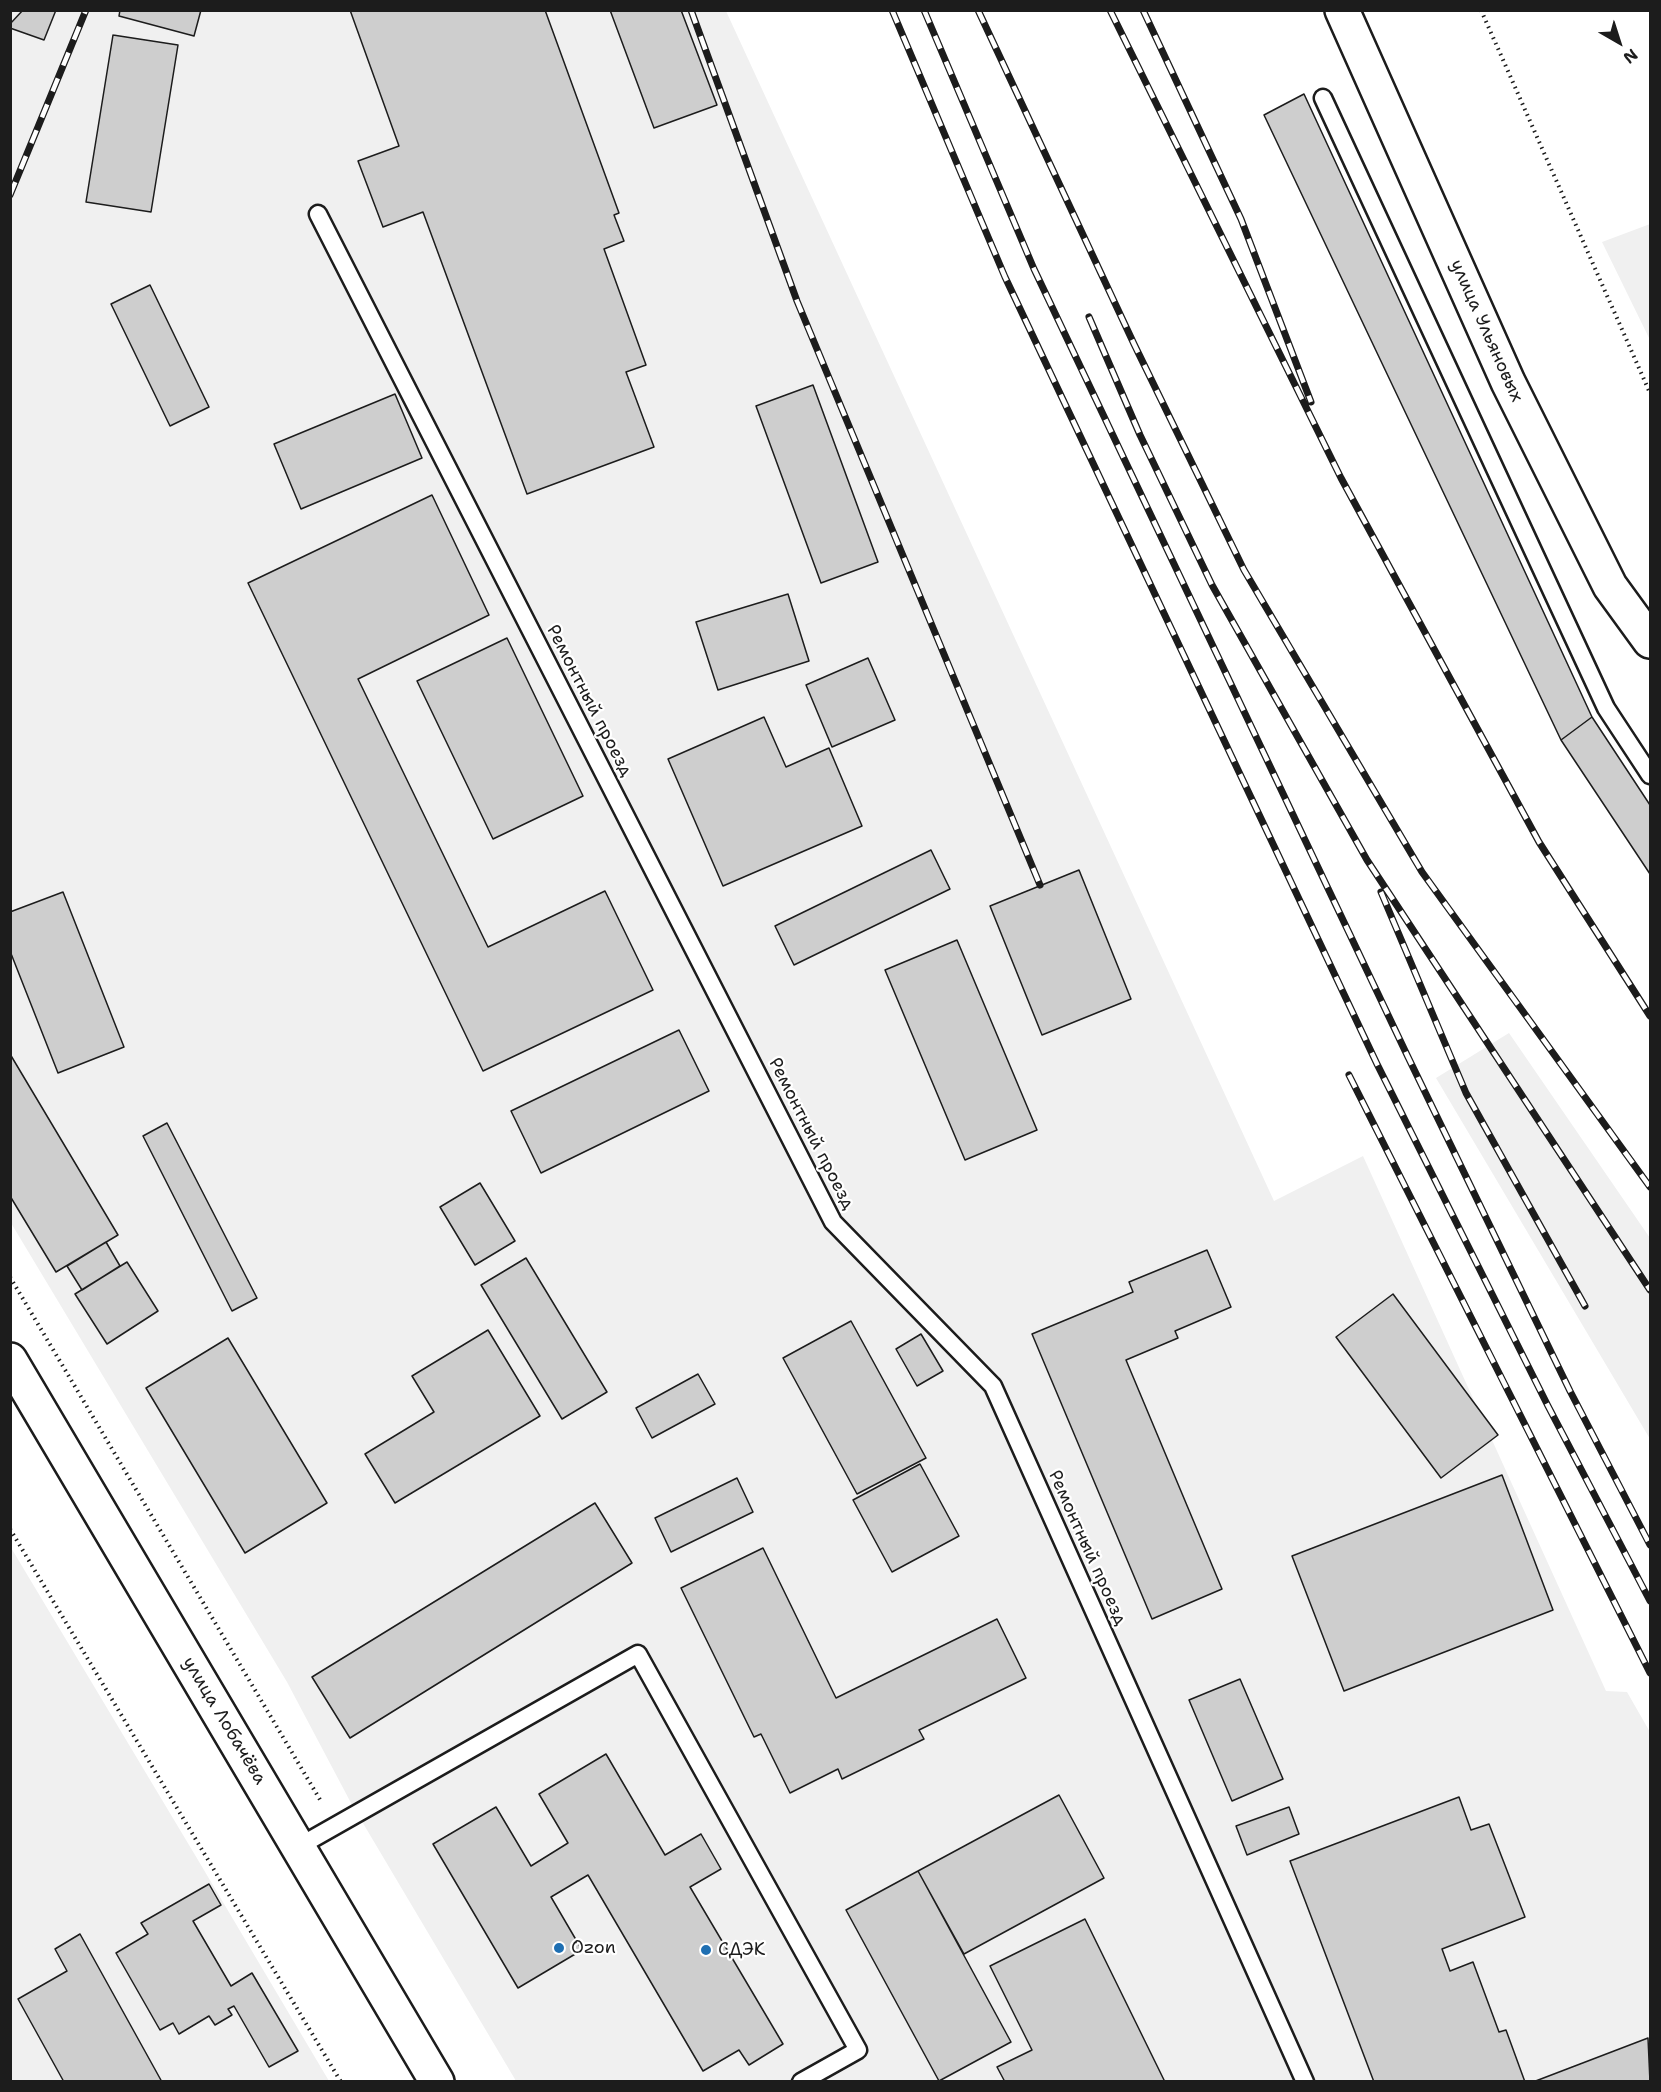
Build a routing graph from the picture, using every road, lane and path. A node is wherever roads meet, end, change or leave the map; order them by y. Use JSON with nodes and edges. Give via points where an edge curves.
{"nodes":[{"id":1,"x":1342,"y":10,"type":"edge"},
{"id":2,"x":1481,"y":10,"type":"edge"},
{"id":3,"x":1323,"y":98,"type":"dead end"},
{"id":4,"x":318,"y":214,"type":"dead end"},
{"id":5,"x":1650,"y":393,"type":"edge"},
{"id":6,"x":1650,"y":641,"type":"edge"},
{"id":7,"x":1650,"y":774,"type":"edge"},
{"id":8,"x":10,"y":1277,"type":"edge"},
{"id":9,"x":10,"y":1360,"type":"edge"},
{"id":10,"x":10,"y":1529,"type":"edge"},
{"id":11,"x":335,"y":1824,"type":"junction"},
{"id":12,"x":298,"y":1847,"type":"junction"},
{"id":13,"x":341,"y":2082,"type":"edge"},
{"id":14,"x":437,"y":2082,"type":"edge"},
{"id":15,"x":801,"y":2082,"type":"edge"},
{"id":16,"x":1305,"y":2082,"type":"edge"}],
"edges":[{"from":1,"to":6,"type":"main road","name":"улица Ульяновых","via":[[1508,382],[1610,586]]},
{"from":2,"to":5,"type":"path"},
{"from":3,"to":7,"type":"lane","via":[[1606,708]]},
{"from":4,"to":16,"type":"lane","name":"Ремонтный проезд","via":[[834,1222],[993,1386]]},
{"from":8,"to":11,"type":"path"},
{"from":9,"to":12,"type":"main road","name":"улица Лобачёва"},
{"from":10,"to":13,"type":"path"},
{"from":11,"to":12,"type":"lane"},
{"from":11,"to":15,"type":"lane","via":[[638,1654],[858,2050]]},
{"from":12,"to":14,"type":"main road","name":"улица Лобачёва"}]}
